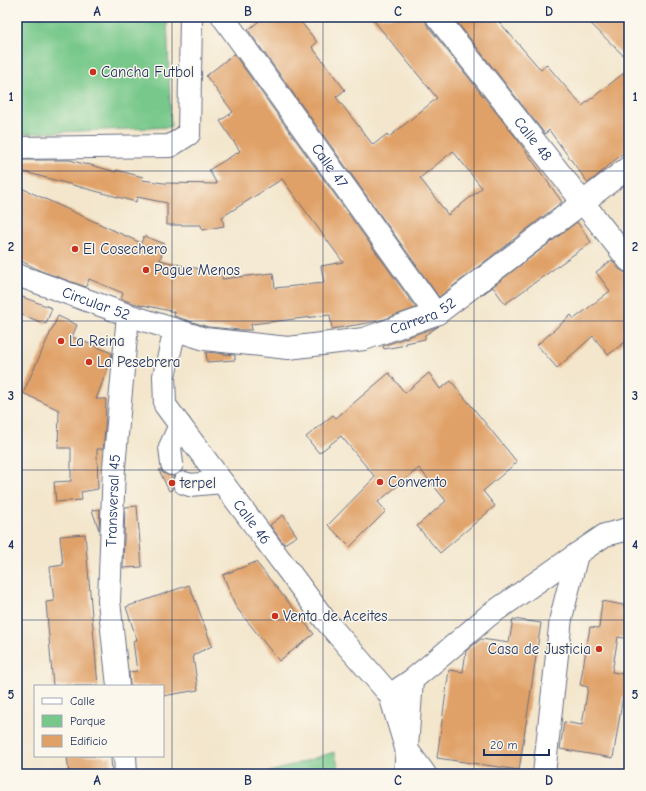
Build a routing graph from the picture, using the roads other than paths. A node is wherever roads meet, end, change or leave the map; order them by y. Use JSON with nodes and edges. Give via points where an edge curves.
{"nodes":[{"id":1,"x":191,"y":17,"type":"edge"},
{"id":2,"x":223,"y":17,"type":"edge"},
{"id":3,"x":437,"y":17,"type":"edge"},
{"id":4,"x":17,"y":148,"type":"edge"},
{"id":5,"x":629,"y":167,"type":"edge"},
{"id":6,"x":582,"y":203,"type":"junction"},
{"id":7,"x":629,"y":262,"type":"edge"},
{"id":8,"x":17,"y":275,"type":"edge"},
{"id":9,"x":436,"y":314,"type":"junction"},
{"id":10,"x":128,"y":315,"type":"junction"},
{"id":11,"x":175,"y":330,"type":"junction"},
{"id":12,"x":180,"y":426,"type":"junction"},
{"id":13,"x":172,"y":464,"type":"dead end"},
{"id":14,"x":222,"y":482,"type":"junction"},
{"id":15,"x":184,"y":484,"type":"dead end"},
{"id":16,"x":629,"y":529,"type":"edge"},
{"id":17,"x":577,"y":554,"type":"junction"},
{"id":18,"x":412,"y":680,"type":"junction"},
{"id":19,"x":118,"y":685,"type":"edge"},
{"id":20,"x":390,"y":695,"type":"junction"},
{"id":21,"x":406,"y":748,"type":"junction"},
{"id":22,"x":125,"y":757,"type":"edge"},
{"id":23,"x":126,"y":774,"type":"edge"},
{"id":24,"x":404,"y":774,"type":"edge"},
{"id":25,"x":424,"y":774,"type":"edge"},
{"id":26,"x":544,"y":774,"type":"edge"}],
"edges":[{"from":1,"to":4,"type":"street","via":[[189,134],[170,146]]},
{"from":2,"to":9,"type":"street","name":"Calle 47"},
{"from":3,"to":6,"type":"street","name":"Calle 48"},
{"from":5,"to":6,"type":"street","name":"Carrera 52"},
{"from":6,"to":7,"type":"street","name":"Calle 48"},
{"from":6,"to":9,"type":"street","name":"Carrera 52"},
{"from":8,"to":10,"type":"street","name":"Circular 52"},
{"from":9,"to":11,"type":"street","name":"Carrera 52","via":[[364,339],[288,348],[205,339]]},
{"from":10,"to":11,"type":"street","name":"Circular 52"},
{"from":10,"to":19,"type":"street","name":"Transversal 45","via":[[114,467],[109,602]]},
{"from":11,"to":12,"type":"street","name":"Calle 46","via":[[164,376],[165,405]]},
{"from":12,"to":13,"type":"street","via":[[170,447]]},
{"from":12,"to":14,"type":"street","name":"Calle 46"},
{"from":14,"to":15,"type":"street"},
{"from":14,"to":20,"type":"street","name":"Calle 46","via":[[325,620]]},
{"from":16,"to":17,"type":"street","via":[[604,535]]},
{"from":17,"to":18,"type":"street","via":[[488,616]]},
{"from":17,"to":26,"type":"street","via":[[561,618]]},
{"from":18,"to":20,"type":"street"},
{"from":18,"to":21,"type":"street"},
{"from":20,"to":21,"type":"street"},
{"from":21,"to":24,"type":"street"},
{"from":21,"to":25,"type":"street"},
{"from":22,"to":23,"type":"street"}]}
